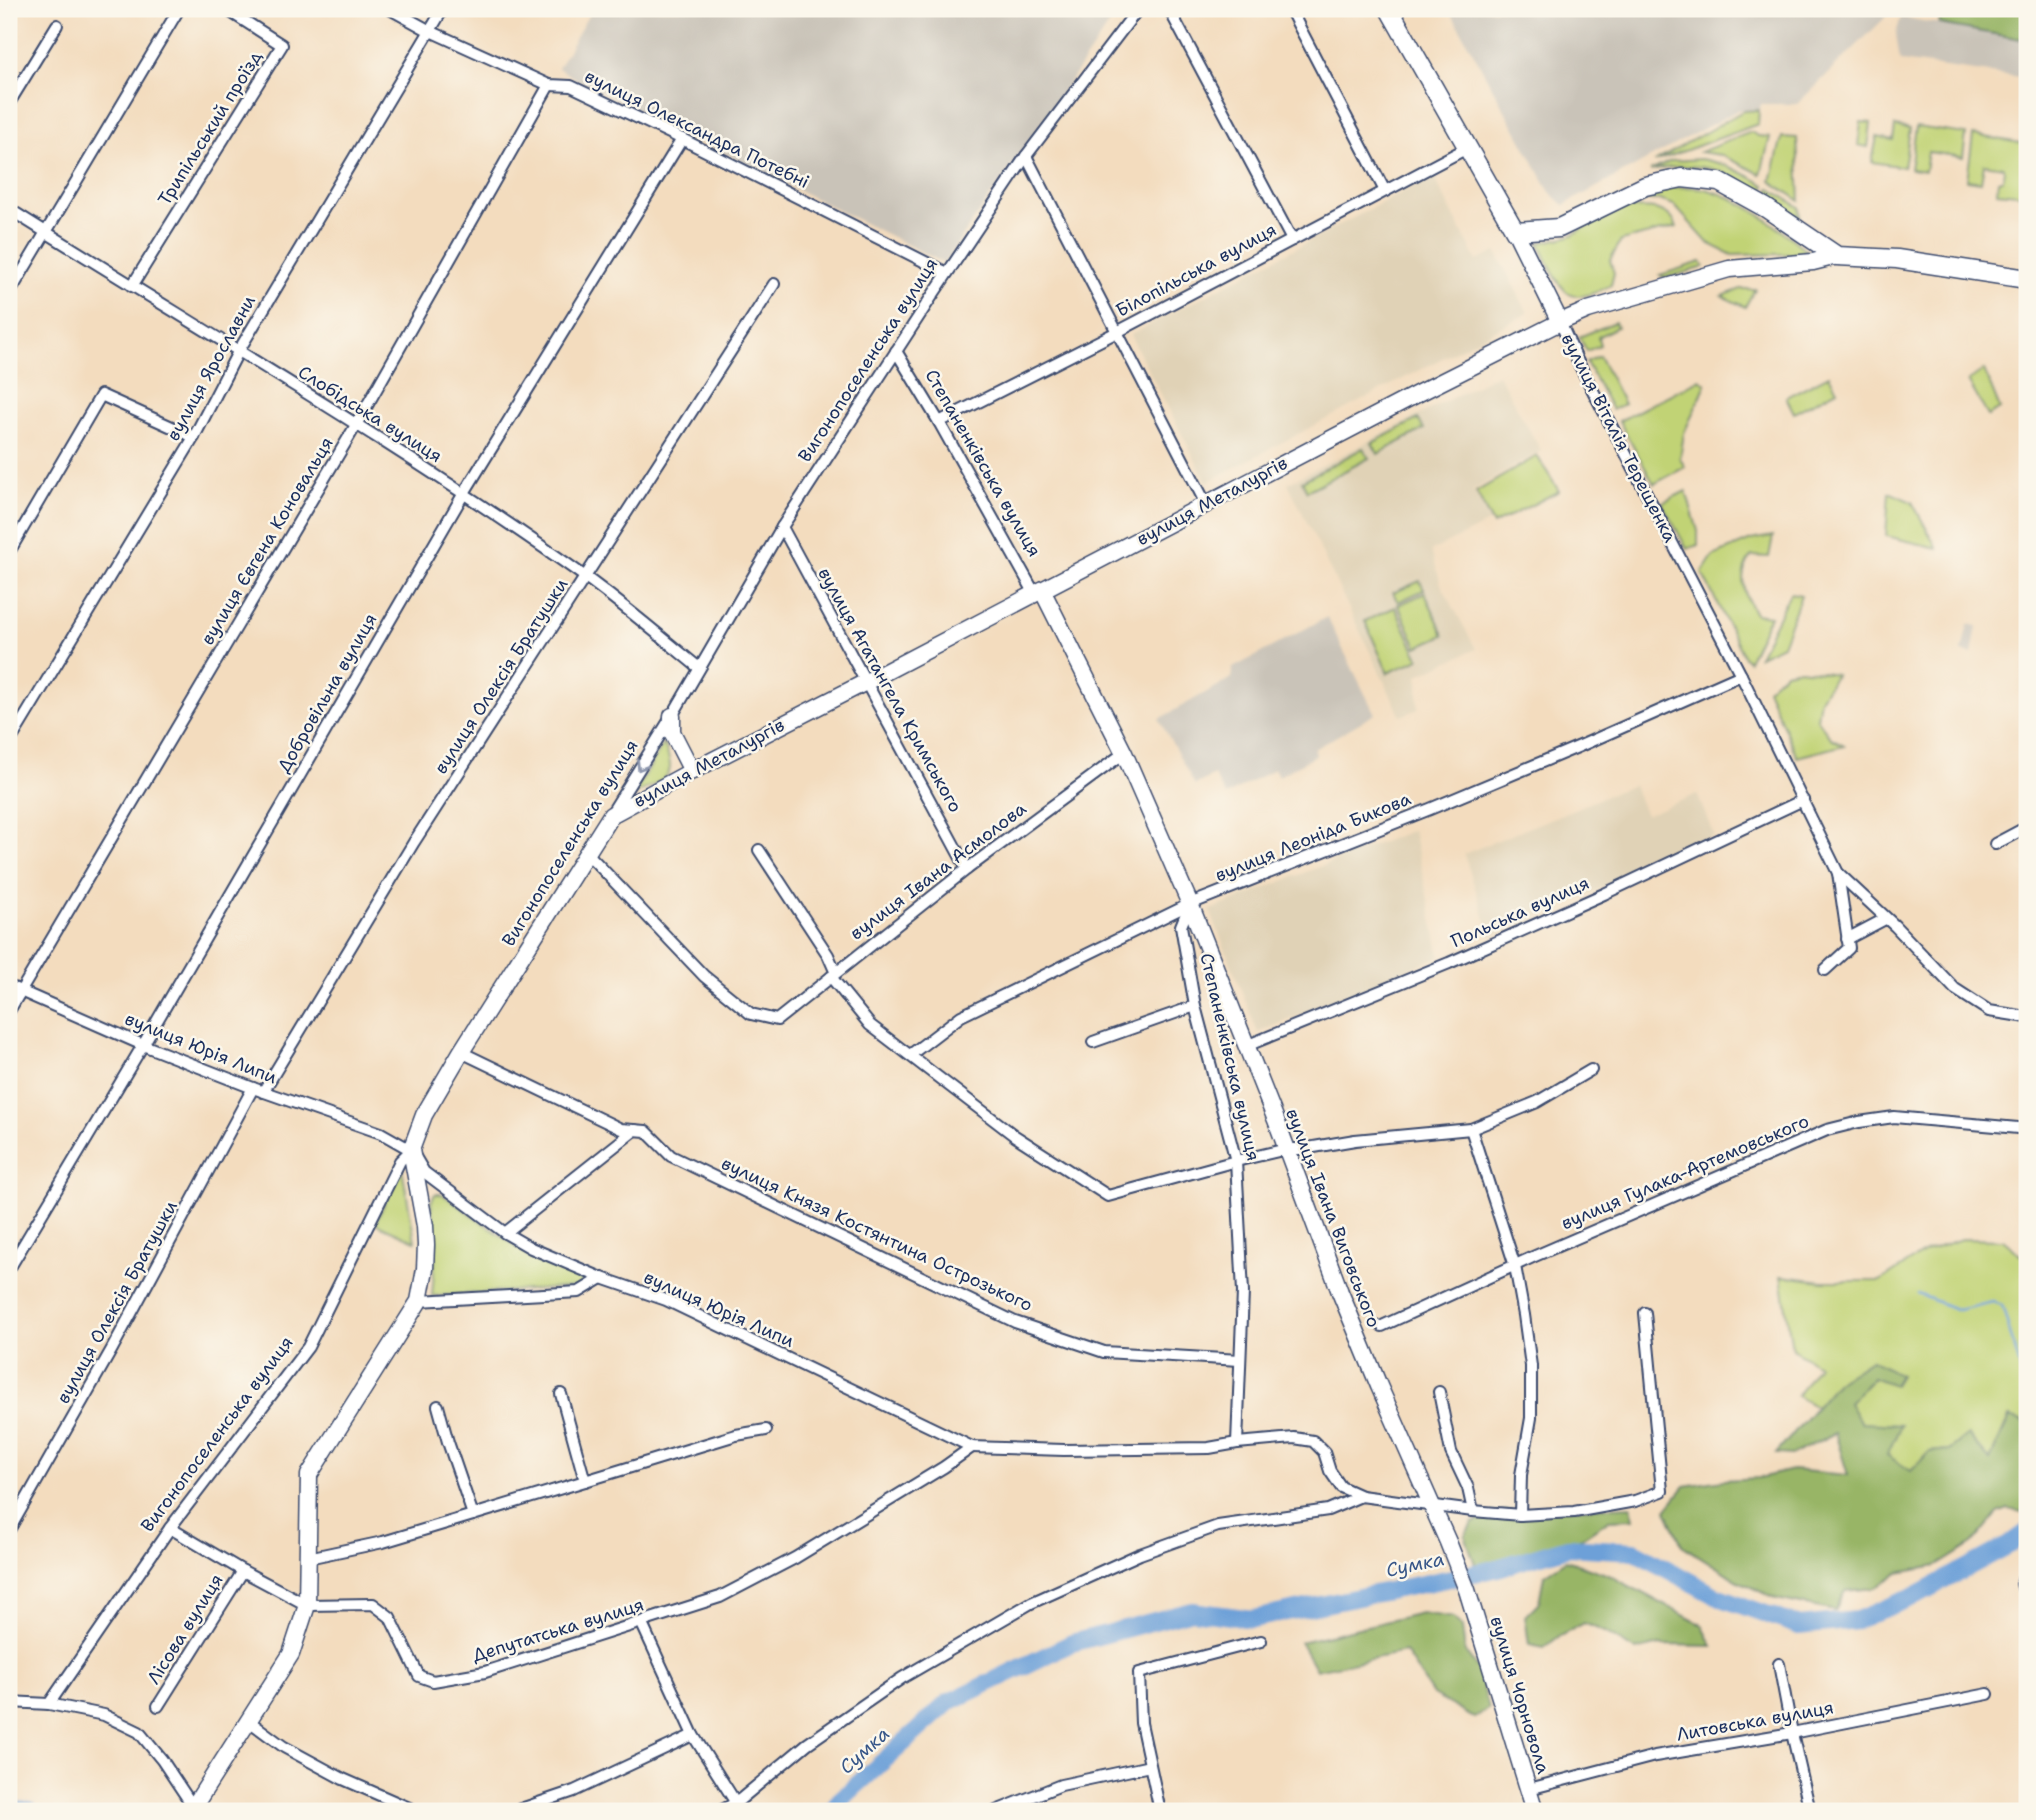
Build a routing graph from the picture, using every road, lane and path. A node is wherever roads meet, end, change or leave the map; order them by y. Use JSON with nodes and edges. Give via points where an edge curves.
{"nodes":[{"id":1,"x":179,"y":9,"type":"edge"},
{"id":2,"x":226,"y":9,"type":"edge"},
{"id":3,"x":390,"y":9,"type":"edge"},
{"id":4,"x":443,"y":9,"type":"edge"},
{"id":5,"x":1138,"y":9,"type":"edge"},
{"id":6,"x":1168,"y":9,"type":"edge"},
{"id":7,"x":1290,"y":9,"type":"edge"},
{"id":8,"x":1390,"y":9,"type":"edge"},
{"id":9,"x":57,"y":25,"type":"dead end"},
{"id":10,"x":430,"y":31,"type":"junction"},
{"id":11,"x":549,"y":85,"type":"junction"},
{"id":12,"x":9,"y":103,"type":"edge"},
{"id":13,"x":682,"y":139,"type":"junction"},
{"id":14,"x":1469,"y":147,"type":"junction"},
{"id":15,"x":1026,"y":156,"type":"junction"},
{"id":16,"x":1385,"y":191,"type":"junction"},
{"id":17,"x":9,"y":209,"type":"edge"},
{"id":18,"x":1515,"y":231,"type":"junction"},
{"id":19,"x":46,"y":233,"type":"junction"},
{"id":20,"x":1292,"y":240,"type":"junction"},
{"id":21,"x":1837,"y":256,"type":"junction"},
{"id":22,"x":947,"y":273,"type":"junction"},
{"id":23,"x":2027,"y":279,"type":"edge"},
{"id":24,"x":774,"y":284,"type":"dead end"},
{"id":25,"x":132,"y":286,"type":"junction"},
{"id":26,"x":9,"y":294,"type":"edge"},
{"id":27,"x":1560,"y":322,"type":"junction"},
{"id":28,"x":1117,"y":332,"type":"junction"},
{"id":29,"x":896,"y":351,"type":"junction"},
{"id":30,"x":238,"y":352,"type":"junction"},
{"id":31,"x":939,"y":422,"type":"junction"},
{"id":32,"x":356,"y":425,"type":"junction"},
{"id":33,"x":194,"y":437,"type":"junction"},
{"id":34,"x":464,"y":493,"type":"junction"},
{"id":35,"x":1206,"y":504,"type":"junction"},
{"id":36,"x":782,"y":527,"type":"junction"},
{"id":37,"x":9,"y":552,"type":"edge"},
{"id":38,"x":586,"y":578,"type":"junction"},
{"id":39,"x":1039,"y":592,"type":"junction"},
{"id":40,"x":699,"y":668,"type":"junction"},
{"id":41,"x":1741,"y":675,"type":"junction"},
{"id":42,"x":866,"y":682,"type":"junction"},
{"id":43,"x":672,"y":716,"type":"junction"},
{"id":44,"x":9,"y":743,"type":"edge"},
{"id":45,"x":1124,"y":753,"type":"junction"},
{"id":46,"x":692,"y":771,"type":"junction"},
{"id":47,"x":1803,"y":800,"type":"junction"},
{"id":48,"x":611,"y":815,"type":"junction"},
{"id":49,"x":2027,"y":827,"type":"edge"},
{"id":50,"x":1995,"y":844,"type":"dead end"},
{"id":51,"x":759,"y":850,"type":"dead end"},
{"id":52,"x":587,"y":853,"type":"junction"},
{"id":53,"x":967,"y":869,"type":"junction"},
{"id":54,"x":1838,"y":873,"type":"junction"},
{"id":55,"x":1190,"y":904,"type":"junction"},
{"id":56,"x":1885,"y":919,"type":"junction"},
{"id":57,"x":1847,"y":939,"type":"junction"},
{"id":58,"x":1825,"y":970,"type":"dead end"},
{"id":59,"x":833,"y":974,"type":"junction"},
{"id":60,"x":9,"y":986,"type":"edge"},
{"id":61,"x":21,"y":991,"type":"junction"},
{"id":62,"x":1195,"y":1006,"type":"junction"},
{"id":63,"x":9,"y":1011,"type":"edge"},
{"id":64,"x":2027,"y":1017,"type":"edge"},
{"id":65,"x":1093,"y":1042,"type":"dead end"},
{"id":66,"x":142,"y":1045,"type":"junction"},
{"id":67,"x":1246,"y":1046,"type":"junction"},
{"id":68,"x":461,"y":1052,"type":"junction"},
{"id":69,"x":910,"y":1055,"type":"junction"},
{"id":70,"x":1591,"y":1070,"type":"dead end"},
{"id":71,"x":258,"y":1090,"type":"junction"},
{"id":72,"x":2018,"y":1128,"type":"dead end"},
{"id":73,"x":1471,"y":1129,"type":"junction"},
{"id":74,"x":635,"y":1130,"type":"junction"},
{"id":75,"x":1287,"y":1149,"type":"junction"},
{"id":76,"x":411,"y":1150,"type":"junction"},
{"id":77,"x":1236,"y":1161,"type":"junction"},
{"id":78,"x":505,"y":1233,"type":"junction"},
{"id":79,"x":1515,"y":1266,"type":"junction"},
{"id":80,"x":9,"y":1269,"type":"edge"},
{"id":81,"x":602,"y":1278,"type":"junction"},
{"id":82,"x":419,"y":1301,"type":"junction"},
{"id":83,"x":1645,"y":1313,"type":"dead end"},
{"id":84,"x":1382,"y":1326,"type":"dead end"},
{"id":85,"x":1240,"y":1360,"type":"junction"},
{"id":86,"x":1439,"y":1392,"type":"dead end"},
{"id":87,"x":561,"y":1394,"type":"dead end"},
{"id":88,"x":438,"y":1406,"type":"dead end"},
{"id":89,"x":766,"y":1430,"type":"dead end"},
{"id":90,"x":1237,"y":1443,"type":"junction"},
{"id":91,"x":972,"y":1447,"type":"junction"},
{"id":92,"x":585,"y":1482,"type":"junction"},
{"id":93,"x":1361,"y":1496,"type":"junction"},
{"id":94,"x":1433,"y":1506,"type":"junction"},
{"id":95,"x":1473,"y":1511,"type":"junction"},
{"id":96,"x":472,"y":1515,"type":"junction"},
{"id":97,"x":1520,"y":1515,"type":"junction"},
{"id":98,"x":170,"y":1528,"type":"junction"},
{"id":99,"x":9,"y":1530,"type":"edge"},
{"id":100,"x":1448,"y":1542,"type":"joint"},
{"id":101,"x":308,"y":1558,"type":"junction"},
{"id":102,"x":2027,"y":1565,"type":"edge"},
{"id":103,"x":243,"y":1571,"type":"junction"},
{"id":104,"x":2027,"y":1602,"type":"edge"},
{"id":105,"x":307,"y":1605,"type":"junction"},
{"id":106,"x":642,"y":1623,"type":"junction"},
{"id":107,"x":1261,"y":1641,"type":"dead end"},
{"id":108,"x":1779,"y":1664,"type":"dead end"},
{"id":109,"x":1989,"y":1694,"type":"dead end"},
{"id":110,"x":9,"y":1702,"type":"edge"},
{"id":111,"x":49,"y":1704,"type":"junction"},
{"id":112,"x":158,"y":1706,"type":"dead end"},
{"id":113,"x":249,"y":1721,"type":"junction"},
{"id":114,"x":1792,"y":1732,"type":"junction"},
{"id":115,"x":693,"y":1735,"type":"junction"},
{"id":116,"x":1150,"y":1766,"type":"junction"},
{"id":117,"x":1529,"y":1789,"type":"junction"},
{"id":118,"x":736,"y":1803,"type":"junction"},
{"id":119,"x":192,"y":1810,"type":"edge"},
{"id":120,"x":416,"y":1811,"type":"edge"},
{"id":121,"x":515,"y":1811,"type":"edge"},
{"id":122,"x":720,"y":1811,"type":"edge"},
{"id":123,"x":996,"y":1811,"type":"edge"},
{"id":124,"x":1160,"y":1811,"type":"edge"},
{"id":125,"x":1535,"y":1811,"type":"edge"},
{"id":126,"x":1811,"y":1811,"type":"edge"}],
"edges":[{"from":1,"to":19,"type":"street"},
{"from":2,"to":25,"type":"street","name":"Трипільський проїзд","via":[[282,45]]},
{"from":3,"to":10,"type":"street","name":"вулиця Олександра Потебні"},
{"from":4,"to":10,"type":"street","name":"вулиця Ярославни"},
{"from":5,"to":15,"type":"street","name":"Вигонопоселенська вулиця"},
{"from":6,"to":20,"type":"street"},
{"from":7,"to":16,"type":"street"},
{"from":8,"to":14,"type":"main road","name":"вулиця Віталія Терещенка"},
{"from":9,"to":12,"type":"street"},
{"from":10,"to":11,"type":"street","name":"вулиця Олександра Потебні"},
{"from":10,"to":30,"type":"street","name":"вулиця Ярославни"},
{"from":11,"to":13,"type":"street","name":"вулиця Олександра Потебні","via":[[571,86]]},
{"from":11,"to":32,"type":"street","name":"вулиця Євгена Коновальця"},
{"from":13,"to":22,"type":"street","name":"вулиця Олександра Потебні"},
{"from":13,"to":34,"type":"street","name":"Добровільна вулиця"},
{"from":14,"to":16,"type":"street","name":"Білопільська вулиця"},
{"from":14,"to":18,"type":"main road","name":"вулиця Віталія Терещенка"},
{"from":15,"to":22,"type":"street","name":"Вигонопоселенська вулиця"},
{"from":15,"to":28,"type":"street"},
{"from":16,"to":20,"type":"street","name":"Білопільська вулиця"},
{"from":17,"to":19,"type":"street","name":"Слобідська вулиця"},
{"from":18,"to":21,"type":"main road","via":[[1559,228],[1645,186],[1682,178],[1719,182]]},
{"from":18,"to":27,"type":"main road","name":"вулиця Віталія Терещенка"},
{"from":19,"to":25,"type":"street","name":"Слобідська вулиця"},
{"from":19,"to":26,"type":"street"},
{"from":20,"to":28,"type":"street","name":"Білопільська вулиця"},
{"from":21,"to":23,"type":"main road","name":"вулиця Металургів","via":[[1897,259]]},
{"from":21,"to":27,"type":"main road","name":"вулиця Металургів","via":[[1729,269]]},
{"from":22,"to":29,"type":"street","name":"Вигонопоселенська вулиця"},
{"from":24,"to":38,"type":"street","name":"вулиця Олексія Братушки"},
{"from":25,"to":30,"type":"street","name":"Слобідська вулиця"},
{"from":27,"to":35,"type":"main road","name":"вулиця Металургів"},
{"from":27,"to":41,"type":"street","name":"вулиця Віталія Терещенка"},
{"from":28,"to":31,"type":"street","name":"Білопільська вулиця"},
{"from":28,"to":35,"type":"street"},
{"from":29,"to":31,"type":"street","name":"Степаненківська вулиця"},
{"from":29,"to":36,"type":"street","name":"Вигонопоселенська вулиця"},
{"from":30,"to":32,"type":"street","name":"Слобідська вулиця"},
{"from":30,"to":33,"type":"street","name":"вулиця Ярославни"},
{"from":31,"to":39,"type":"street","name":"Степаненківська вулиця"},
{"from":32,"to":34,"type":"street","name":"Слобідська вулиця"},
{"from":32,"to":61,"type":"street","name":"вулиця Євгена Коновальця"},
{"from":33,"to":37,"type":"street","via":[[101,395]]},
{"from":33,"to":44,"type":"street","name":"вулиця Ярославни"},
{"from":34,"to":38,"type":"street","name":"Слобідська вулиця"},
{"from":34,"to":66,"type":"street","name":"Добровільна вулиця"},
{"from":35,"to":39,"type":"main road","name":"вулиця Металургів"},
{"from":36,"to":40,"type":"street","name":"Вигонопоселенська вулиця"},
{"from":36,"to":42,"type":"street","name":"вулиця Агатангела Кримського"},
{"from":38,"to":40,"type":"street","name":"Слобідська вулиця"},
{"from":38,"to":71,"type":"street","name":"вулиця Олексія Братушки"},
{"from":39,"to":42,"type":"main road","name":"вулиця Металургів"},
{"from":39,"to":45,"type":"main road","name":"Степаненківська вулиця"},
{"from":40,"to":43,"type":"street","name":"Вигонопоселенська вулиця"},
{"from":41,"to":47,"type":"street","name":"вулиця Віталія Терещенка"},
{"from":41,"to":55,"type":"street","name":"вулиця Леоніда Бикова","via":[[1437,806]]},
{"from":42,"to":46,"type":"main road","name":"вулиця Металургів"},
{"from":42,"to":53,"type":"street","name":"вулиця Агатангела Кримського"},
{"from":43,"to":46,"type":"main road","via":[[672,732]]},
{"from":43,"to":48,"type":"street","name":"Вигонопоселенська вулиця","one_way":true},
{"from":45,"to":53,"type":"street","name":"вулиця Івана Асмолова"},
{"from":45,"to":55,"type":"main road","name":"Степаненківська вулиця"},
{"from":46,"to":48,"type":"main road","name":"вулиця Металургів"},
{"from":47,"to":54,"type":"street","name":"вулиця Віталія Терещенка"},
{"from":47,"to":67,"type":"street","name":"Польська вулиця","via":[[1460,958]]},
{"from":48,"to":52,"type":"main road","name":"Вигонопоселенська вулиця"},
{"from":49,"to":50,"type":"street"},
{"from":51,"to":59,"type":"street","via":[[828,956]]},
{"from":52,"to":59,"type":"street","name":"вулиця Івана Асмолова","via":[[704,976],[751,1014],[777,1020]]},
{"from":52,"to":68,"type":"main road","name":"Вигонопоселенська вулиця"},
{"from":53,"to":59,"type":"street","name":"вулиця Івана Асмолова"},
{"from":54,"to":56,"type":"street","name":"вулиця Віталія Терещенка"},
{"from":54,"to":57,"type":"street","name":"вулиця Віталія Терещенка"},
{"from":55,"to":62,"type":"street","name":"Степаненківська вулиця","via":[[1181,926]]},
{"from":55,"to":67,"type":"main road","name":"вулиця Івана Виговського"},
{"from":55,"to":69,"type":"street","name":"вулиця Леоніда Бикова","via":[[961,1016]]},
{"from":56,"to":57,"type":"street"},
{"from":56,"to":64,"type":"street","name":"вулиця Віталія Терещенка","via":[[1955,989],[1989,1011]]},
{"from":57,"to":58,"type":"street","via":[[1849,948]]},
{"from":59,"to":69,"type":"street","via":[[870,1026]]},
{"from":60,"to":61,"type":"street","name":"вулиця Юрія Липи"},
{"from":61,"to":63,"type":"street","name":"вулиця Євгена Коновальця"},
{"from":61,"to":66,"type":"street","name":"вулиця Юрія Липи"},
{"from":62,"to":65,"type":"street"},
{"from":62,"to":77,"type":"street","name":"Степаненківська вулиця"},
{"from":66,"to":71,"type":"street","name":"вулиця Юрія Липи"},
{"from":66,"to":80,"type":"street","name":"Добровільна вулиця"},
{"from":67,"to":75,"type":"main road","name":"вулиця Івана Виговського"},
{"from":68,"to":74,"type":"street","name":"вулиця Князя Костянтина Острозького","via":[[621,1129]]},
{"from":68,"to":76,"type":"main road","name":"Вигонопоселенська вулиця","via":[[424,1115]]},
{"from":69,"to":77,"type":"street","via":[[1015,1136],[1108,1196]]},
{"from":70,"to":73,"type":"street","via":[[1537,1102]]},
{"from":71,"to":76,"type":"street","name":"вулиця Юрія Липи","via":[[381,1133]]},
{"from":71,"to":99,"type":"street","name":"вулиця Олексія Братушки"},
{"from":72,"to":79,"type":"street","name":"вулиця Гулака-Артемовського","via":[[1894,1117],[1827,1130]]},
{"from":73,"to":75,"type":"street"},
{"from":73,"to":79,"type":"street"},
{"from":74,"to":78,"type":"street"},
{"from":74,"to":85,"type":"street","name":"вулиця Князя Костянтина Острозького","via":[[646,1131],[671,1156],[1015,1322],[1104,1352]]},
{"from":75,"to":77,"type":"street"},
{"from":75,"to":94,"type":"main road","name":"вулиця Івана Виговського","via":[[1340,1292]]},
{"from":76,"to":78,"type":"street","name":"вулиця Юрія Липи","via":[[424,1172]]},
{"from":76,"to":82,"type":"main road","via":[[425,1226]]},
{"from":76,"to":98,"type":"street","name":"Вигонопоселенська вулиця","via":[[400,1161],[308,1347]]},
{"from":77,"to":85,"type":"street","name":"Степаненківська вулиця","via":[[1243,1292]]},
{"from":78,"to":81,"type":"street","name":"вулиця Юрія Липи"},
{"from":79,"to":84,"type":"street","name":"вулиця Гулака-Артемовського"},
{"from":79,"to":97,"type":"street","via":[[1531,1366],[1531,1418],[1521,1475]]},
{"from":81,"to":82,"type":"street","via":[[579,1292]]},
{"from":81,"to":91,"type":"street","name":"вулиця Юрія Липи","via":[[666,1300]]},
{"from":82,"to":101,"type":"main road","via":[[309,1475]]},
{"from":83,"to":97,"type":"street","via":[[1662,1491],[1574,1512]]},
{"from":85,"to":90,"type":"street","name":"Степаненківська вулиця"},
{"from":86,"to":95,"type":"street","via":[[1451,1452]]},
{"from":87,"to":92,"type":"street"},
{"from":88,"to":96,"type":"street"},
{"from":89,"to":92,"type":"street"},
{"from":90,"to":91,"type":"street","name":"вулиця Юрія Липи","via":[[1209,1448]]},
{"from":90,"to":93,"type":"street","name":"вулиця Юрія Липи","via":[[1313,1441],[1324,1452],[1341,1487]]},
{"from":91,"to":106,"type":"street","name":"Депутатська вулиця","via":[[795,1558],[720,1597]]},
{"from":92,"to":96,"type":"street"},
{"from":93,"to":94,"type":"street"},
{"from":93,"to":118,"type":"street","via":[[1328,1510],[1218,1526],[1140,1554],[1031,1604],[902,1678],[807,1744]]},
{"from":94,"to":95,"type":"street"},
{"from":94,"to":100,"type":"main road","name":"вулиця Івана Виговського"},
{"from":95,"to":97,"type":"street"},
{"from":96,"to":101,"type":"street","via":[[383,1542]]},
{"from":98,"to":103,"type":"street","name":"Депутатська вулиця"},
{"from":98,"to":111,"type":"street","name":"Вигонопоселенська вулиця"},
{"from":100,"to":117,"type":"main road","name":"вулиця Чорновола","via":[[1468,1590]]},
{"from":101,"to":105,"type":"main road"},
{"from":102,"to":104,"type":"street","via":[[2022,1584]]},
{"from":103,"to":105,"type":"street","name":"Депутатська вулиця"},
{"from":103,"to":112,"type":"street","name":"Лісова вулиця"},
{"from":105,"to":106,"type":"street","name":"Депутатська вулиця","via":[[373,1604],[390,1616],[419,1676],[433,1681],[485,1672]]},
{"from":105,"to":113,"type":"main road","via":[[291,1654]]},
{"from":106,"to":115,"type":"street"},
{"from":107,"to":116,"type":"street","via":[[1139,1673],[1141,1723]]},
{"from":108,"to":114,"type":"street"},
{"from":109,"to":114,"type":"street","name":"Литовська вулиця"},
{"from":110,"to":111,"type":"street"},
{"from":111,"to":119,"type":"street","via":[[104,1715],[139,1732]]},
{"from":113,"to":119,"type":"main road"},
{"from":113,"to":120,"type":"street","via":[[319,1767]]},
{"from":114,"to":117,"type":"street","name":"Литовська вулиця","via":[[1656,1756]]},
{"from":114,"to":126,"type":"street"},
{"from":115,"to":118,"type":"street"},
{"from":115,"to":121,"type":"street","via":[[574,1791]]},
{"from":116,"to":123,"type":"street","via":[[1061,1785]]},
{"from":116,"to":124,"type":"street"},
{"from":117,"to":125,"type":"main road","name":"вулиця Чорновола"},
{"from":118,"to":122,"type":"street"}]}
